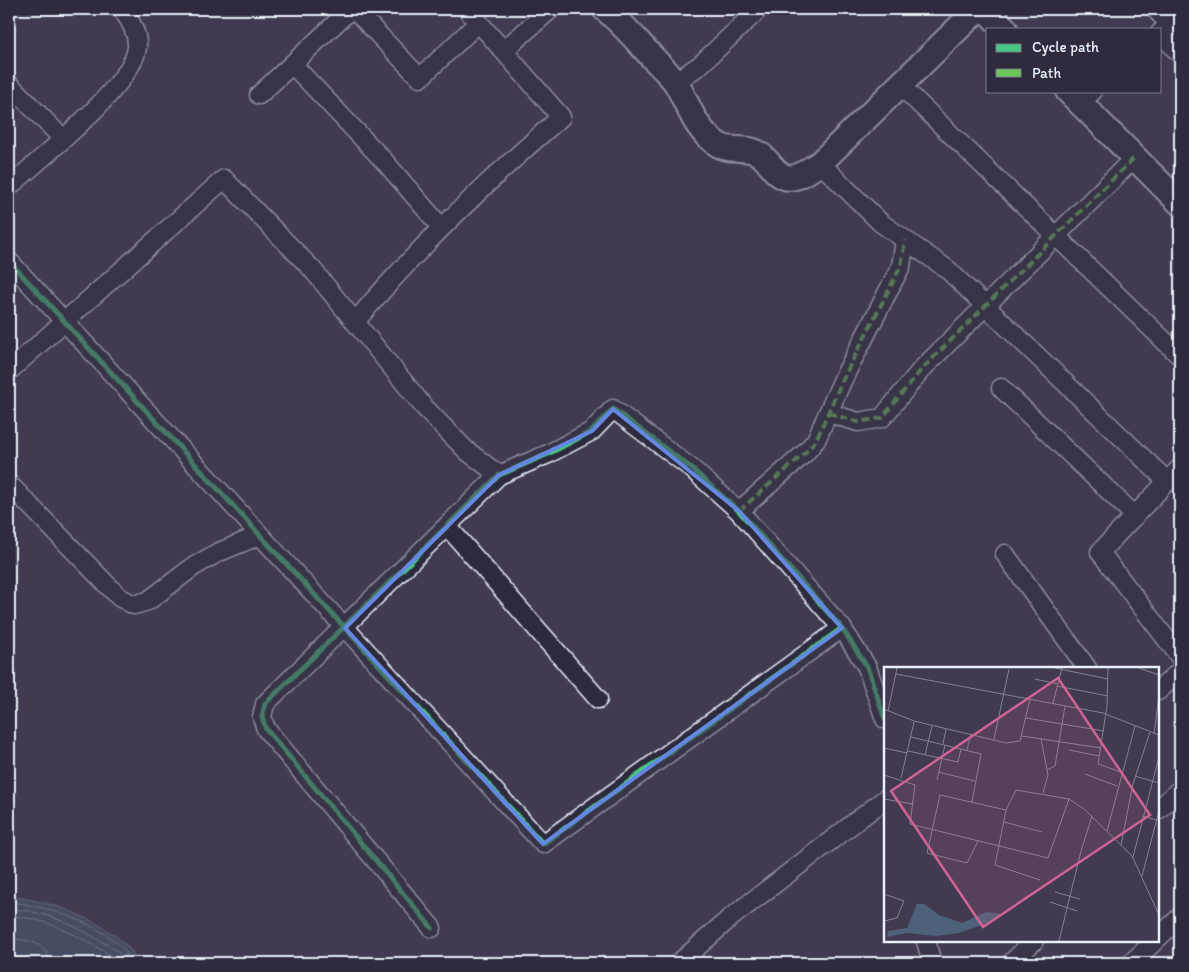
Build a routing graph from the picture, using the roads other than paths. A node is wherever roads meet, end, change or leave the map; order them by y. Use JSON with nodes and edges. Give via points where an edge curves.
{"nodes":[{"id":1,"x":122,"y":9,"type":"edge"},
{"id":2,"x":353,"y":9,"type":"edge"},
{"id":3,"x":467,"y":9,"type":"edge"},
{"id":4,"x":551,"y":9,"type":"edge"},
{"id":5,"x":605,"y":9,"type":"edge"},
{"id":6,"x":759,"y":9,"type":"edge"},
{"id":7,"x":978,"y":9,"type":"edge"},
{"id":8,"x":985,"y":9,"type":"edge"},
{"id":9,"x":1155,"y":9,"type":"edge"},
{"id":10,"x":479,"y":22,"type":"junction"},
{"id":11,"x":1168,"y":27,"type":"edge"},
{"id":12,"x":1004,"y":28,"type":"edge"},
{"id":13,"x":504,"y":50,"type":"junction"},
{"id":14,"x":1180,"y":54,"type":"edge"},
{"id":15,"x":292,"y":64,"type":"junction"},
{"id":16,"x":675,"y":82,"type":"junction"},
{"id":17,"x":9,"y":84,"type":"edge"},
{"id":18,"x":901,"y":86,"type":"junction"},
{"id":19,"x":260,"y":95,"type":"dead end"},
{"id":20,"x":1080,"y":95,"type":"edge"},
{"id":21,"x":62,"y":138,"type":"junction"},
{"id":22,"x":1134,"y":158,"type":"junction"},
{"id":23,"x":820,"y":163,"type":"junction"},
{"id":24,"x":9,"y":187,"type":"edge"},
{"id":25,"x":1180,"y":204,"type":"edge"},
{"id":26,"x":441,"y":227,"type":"junction"},
{"id":27,"x":1056,"y":237,"type":"junction"},
{"id":28,"x":905,"y":240,"type":"junction"},
{"id":29,"x":9,"y":261,"type":"edge"},
{"id":30,"x":986,"y":306,"type":"junction"},
{"id":31,"x":64,"y":321,"type":"junction"},
{"id":32,"x":354,"y":322,"type":"junction"},
{"id":33,"x":1180,"y":356,"type":"edge"},
{"id":34,"x":9,"y":370,"type":"edge"},
{"id":35,"x":1001,"y":388,"type":"dead end"},
{"id":36,"x":829,"y":413,"type":"junction"},
{"id":37,"x":1180,"y":468,"type":"edge"},
{"id":38,"x":499,"y":475,"type":"junction"},
{"id":39,"x":1168,"y":482,"type":"junction"},
{"id":40,"x":9,"y":484,"type":"edge"},
{"id":41,"x":739,"y":511,"type":"junction"},
{"id":42,"x":1135,"y":516,"type":"junction"},
{"id":43,"x":447,"y":526,"type":"junction"},
{"id":44,"x":260,"y":535,"type":"junction"},
{"id":45,"x":1004,"y":554,"type":"dead end"},
{"id":46,"x":345,"y":628,"type":"junction"},
{"id":47,"x":842,"y":628,"type":"junction"},
{"id":48,"x":1180,"y":657,"type":"edge"},
{"id":49,"x":1086,"y":667,"type":"edge"},
{"id":50,"x":1180,"y":672,"type":"edge"},
{"id":51,"x":1159,"y":689,"type":"edge"},
{"id":52,"x":598,"y":699,"type":"dead end"},
{"id":53,"x":884,"y":716,"type":"edge"},
{"id":54,"x":1180,"y":790,"type":"edge"},
{"id":55,"x":884,"y":800,"type":"edge"},
{"id":56,"x":1159,"y":809,"type":"edge"},
{"id":57,"x":1180,"y":917,"type":"edge"},
{"id":58,"x":432,"y":928,"type":"dead end"},
{"id":59,"x":1159,"y":937,"type":"edge"},
{"id":60,"x":926,"y":942,"type":"edge"},
{"id":61,"x":1033,"y":942,"type":"edge"},
{"id":62,"x":679,"y":963,"type":"edge"},
{"id":63,"x":932,"y":963,"type":"edge"},
{"id":64,"x":1011,"y":963,"type":"edge"}],
"edges":[{"from":1,"to":21,"type":"street","via":[[135,31],[137,48],[131,64],[103,101]]},
{"from":2,"to":10,"type":"street","via":[[420,78]]},
{"from":2,"to":15,"type":"street"},
{"from":3,"to":10,"type":"street"},
{"from":4,"to":13,"type":"street"},
{"from":5,"to":16,"type":"street","via":[[624,25]]},
{"from":6,"to":16,"type":"street","via":[[700,65]]},
{"from":7,"to":18,"type":"street"},
{"from":8,"to":12,"type":"street"},
{"from":9,"to":11,"type":"street"},
{"from":10,"to":13,"type":"street"},
{"from":11,"to":14,"type":"street"},
{"from":13,"to":26,"type":"street","via":[[561,117]]},
{"from":15,"to":19,"type":"street"},
{"from":15,"to":26,"type":"street","via":[[386,163]]},
{"from":16,"to":23,"type":"street","via":[[695,122],[720,146],[754,150],[786,179]]},
{"from":17,"to":21,"type":"street"},
{"from":18,"to":23,"type":"street"},
{"from":18,"to":27,"type":"street"},
{"from":20,"to":22,"type":"street"},
{"from":21,"to":24,"type":"street"},
{"from":22,"to":25,"type":"street"},
{"from":22,"to":27,"type":"street"},
{"from":23,"to":28,"type":"street","via":[[882,223]]},
{"from":26,"to":32,"type":"street"},
{"from":27,"to":30,"type":"street"},
{"from":27,"to":33,"type":"street"},
{"from":28,"to":30,"type":"street","via":[[947,269]]},
{"from":28,"to":36,"type":"street","via":[[901,266]]},
{"from":29,"to":31,"type":"street"},
{"from":30,"to":36,"type":"street","via":[[921,370],[882,418],[858,422]]},
{"from":30,"to":39,"type":"street"},
{"from":31,"to":32,"type":"street","via":[[224,179],[312,269]]},
{"from":31,"to":34,"type":"street"},
{"from":31,"to":44,"type":"street"},
{"from":32,"to":38,"type":"street","via":[[424,407],[467,451]]},
{"from":35,"to":42,"type":"street"},
{"from":36,"to":41,"type":"street","via":[[816,440],[805,453]]},
{"from":37,"to":39,"type":"street"},
{"from":38,"to":41,"type":"street","via":[[592,431],[613,409],[691,468]]},
{"from":38,"to":43,"type":"street"},
{"from":39,"to":42,"type":"street"},
{"from":40,"to":44,"type":"street","via":[[119,597],[134,605],[148,601],[193,567]]},
{"from":41,"to":47,"type":"street"},
{"from":42,"to":48,"type":"street","via":[[1100,552]]},
{"from":43,"to":46,"type":"street"},
{"from":43,"to":52,"type":"street"},
{"from":44,"to":46,"type":"street"},
{"from":45,"to":49,"type":"street"},
{"from":46,"to":47,"type":"street","via":[[544,844]]},
{"from":46,"to":58,"type":"street","via":[[281,686],[265,704],[262,717],[266,729]]},
{"from":47,"to":53,"type":"street","via":[[867,666]]},
{"from":50,"to":51,"type":"street"},
{"from":54,"to":56,"type":"street"},
{"from":55,"to":62,"type":"street","via":[[728,919]]},
{"from":57,"to":59,"type":"street"},
{"from":60,"to":63,"type":"street"},
{"from":61,"to":64,"type":"street"}]}
